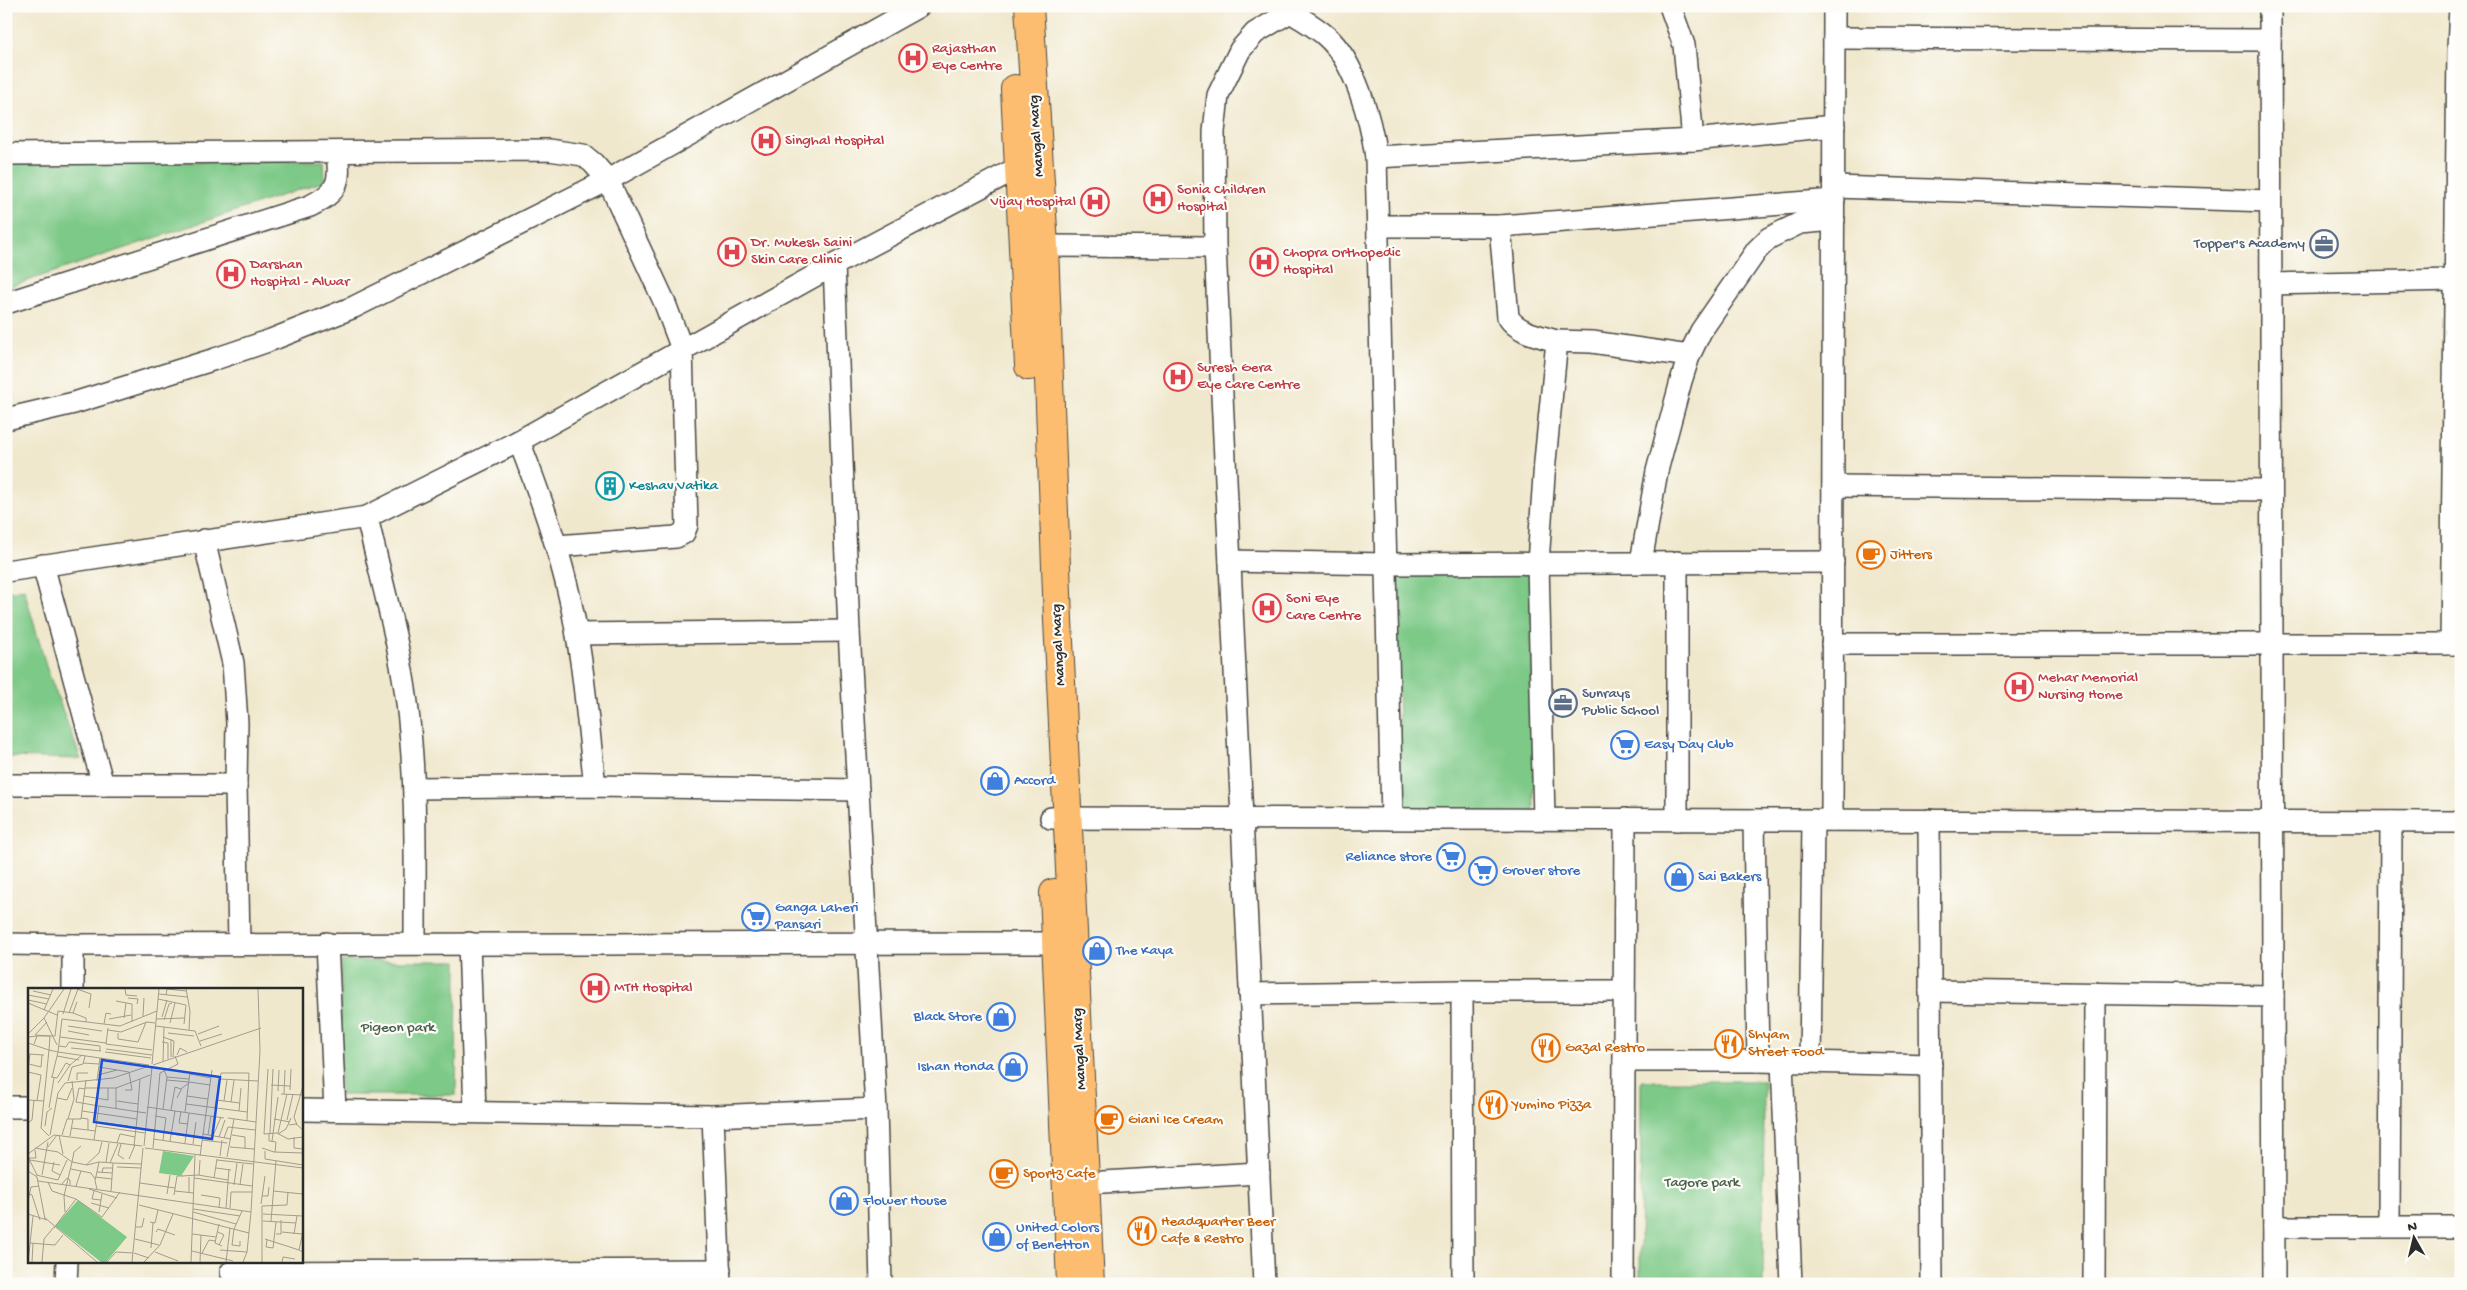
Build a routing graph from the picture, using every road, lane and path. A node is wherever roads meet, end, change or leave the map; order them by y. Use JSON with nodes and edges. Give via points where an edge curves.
{"nodes":[{"id":1,"x":919,"y":6,"type":"edge"},
{"id":2,"x":1011,"y":6,"type":"edge"},
{"id":3,"x":1029,"y":6,"type":"edge"},
{"id":4,"x":1670,"y":6,"type":"edge"},
{"id":5,"x":1834,"y":6,"type":"edge"},
{"id":6,"x":2270,"y":6,"type":"edge"},
{"id":7,"x":2460,"y":6,"type":"edge"},
{"id":8,"x":1296,"y":9,"type":"edge"},
{"id":9,"x":1834,"y":38,"type":"junction"},
{"id":10,"x":2270,"y":40,"type":"junction"},
{"id":11,"x":2459,"y":49,"type":"edge"},
{"id":12,"x":1834,"y":126,"type":"junction"},
{"id":13,"x":1694,"y":140,"type":"junction"},
{"id":14,"x":338,"y":152,"type":"junction"},
{"id":15,"x":6,"y":154,"type":"edge"},
{"id":16,"x":1376,"y":157,"type":"junction"},
{"id":17,"x":1019,"y":167,"type":"junction"},
{"id":18,"x":608,"y":180,"type":"junction"},
{"id":19,"x":2270,"y":201,"type":"junction"},
{"id":20,"x":1834,"y":202,"type":"junction"},
{"id":21,"x":1378,"y":226,"type":"junction"},
{"id":22,"x":1500,"y":226,"type":"junction"},
{"id":23,"x":1044,"y":246,"type":"junction"},
{"id":24,"x":1215,"y":247,"type":"junction"},
{"id":25,"x":834,"y":265,"type":"junction"},
{"id":26,"x":2455,"y":280,"type":"junction"},
{"id":27,"x":2271,"y":284,"type":"junction"},
{"id":28,"x":6,"y":303,"type":"edge"},
{"id":29,"x":1558,"y":341,"type":"junction"},
{"id":30,"x":682,"y":349,"type":"junction"},
{"id":31,"x":1689,"y":356,"type":"junction"},
{"id":32,"x":6,"y":419,"type":"edge"},
{"id":33,"x":519,"y":441,"type":"junction"},
{"id":34,"x":1833,"y":486,"type":"junction"},
{"id":35,"x":2272,"y":490,"type":"junction"},
{"id":36,"x":2457,"y":491,"type":"edge"},
{"id":37,"x":367,"y":518,"type":"junction"},
{"id":38,"x":204,"y":540,"type":"junction"},
{"id":39,"x":557,"y":546,"type":"junction"},
{"id":40,"x":1230,"y":561,"type":"junction"},
{"id":41,"x":1641,"y":562,"type":"junction"},
{"id":42,"x":1678,"y":562,"type":"junction"},
{"id":43,"x":1833,"y":562,"type":"junction"},
{"id":44,"x":1538,"y":563,"type":"junction"},
{"id":45,"x":1386,"y":564,"type":"junction"},
{"id":46,"x":43,"y":565,"type":"junction"},
{"id":47,"x":6,"y":571,"type":"edge"},
{"id":48,"x":849,"y":631,"type":"junction"},
{"id":49,"x":577,"y":634,"type":"junction"},
{"id":50,"x":1832,"y":644,"type":"junction"},
{"id":51,"x":2272,"y":644,"type":"junction"},
{"id":52,"x":2456,"y":644,"type":"edge"},
{"id":53,"x":6,"y":785,"type":"edge"},
{"id":54,"x":103,"y":785,"type":"junction"},
{"id":55,"x":236,"y":785,"type":"junction"},
{"id":56,"x":596,"y":786,"type":"junction"},
{"id":57,"x":415,"y":788,"type":"junction"},
{"id":58,"x":858,"y":790,"type":"junction"},
{"id":59,"x":1060,"y":818,"type":"junction"},
{"id":60,"x":1242,"y":818,"type":"junction"},
{"id":61,"x":1392,"y":819,"type":"junction"},
{"id":62,"x":1625,"y":819,"type":"junction"},
{"id":63,"x":1544,"y":820,"type":"junction"},
{"id":64,"x":1677,"y":820,"type":"junction"},
{"id":65,"x":1754,"y":820,"type":"junction"},
{"id":66,"x":1822,"y":820,"type":"junction"},
{"id":67,"x":1929,"y":820,"type":"junction"},
{"id":68,"x":2272,"y":821,"type":"junction"},
{"id":69,"x":2391,"y":822,"type":"junction"},
{"id":70,"x":2461,"y":822,"type":"edge"},
{"id":71,"x":327,"y":943,"type":"junction"},
{"id":72,"x":415,"y":943,"type":"junction"},
{"id":73,"x":469,"y":943,"type":"junction"},
{"id":74,"x":1056,"y":943,"type":"junction"},
{"id":75,"x":6,"y":944,"type":"edge"},
{"id":76,"x":239,"y":944,"type":"junction"},
{"id":77,"x":867,"y":944,"type":"junction"},
{"id":78,"x":74,"y":945,"type":"junction"},
{"id":79,"x":73,"y":988,"type":"edge"},
{"id":80,"x":1462,"y":991,"type":"junction"},
{"id":81,"x":1624,"y":991,"type":"junction"},
{"id":82,"x":1930,"y":991,"type":"junction"},
{"id":83,"x":2095,"y":993,"type":"junction"},
{"id":84,"x":1250,"y":994,"type":"junction"},
{"id":85,"x":2273,"y":996,"type":"junction"},
{"id":86,"x":1624,"y":1061,"type":"junction"},
{"id":87,"x":1758,"y":1061,"type":"junction"},
{"id":88,"x":1782,"y":1062,"type":"junction"},
{"id":89,"x":1810,"y":1062,"type":"junction"},
{"id":90,"x":1931,"y":1064,"type":"junction"},
{"id":91,"x":6,"y":1107,"type":"edge"},
{"id":92,"x":28,"y":1108,"type":"edge"},
{"id":93,"x":876,"y":1109,"type":"junction"},
{"id":94,"x":302,"y":1110,"type":"edge"},
{"id":95,"x":335,"y":1110,"type":"junction"},
{"id":96,"x":475,"y":1112,"type":"junction"},
{"id":97,"x":713,"y":1116,"type":"junction"},
{"id":98,"x":1259,"y":1173,"type":"junction"},
{"id":99,"x":1076,"y":1184,"type":"junction"},
{"id":100,"x":2389,"y":1226,"type":"junction"},
{"id":101,"x":2274,"y":1227,"type":"junction"},
{"id":102,"x":2461,"y":1227,"type":"edge"},
{"id":103,"x":67,"y":1262,"type":"edge"},
{"id":104,"x":231,"y":1272,"type":"edge"},
{"id":105,"x":720,"y":1277,"type":"edge"},
{"id":106,"x":66,"y":1284,"type":"edge"},
{"id":107,"x":881,"y":1284,"type":"edge"},
{"id":108,"x":1071,"y":1284,"type":"edge"},
{"id":109,"x":1090,"y":1284,"type":"edge"},
{"id":110,"x":1264,"y":1284,"type":"edge"},
{"id":111,"x":1463,"y":1284,"type":"edge"},
{"id":112,"x":1623,"y":1284,"type":"edge"},
{"id":113,"x":1791,"y":1284,"type":"edge"},
{"id":114,"x":1932,"y":1284,"type":"edge"},
{"id":115,"x":2094,"y":1284,"type":"edge"},
{"id":116,"x":2274,"y":1284,"type":"edge"}],
"edges":[{"from":1,"to":18,"type":"street"},
{"from":2,"to":17,"type":"main road","name":"Mangal Marg"},
{"from":3,"to":23,"type":"main road","name":"Mangal Marg"},
{"from":4,"to":13,"type":"street","via":[[1684,45]]},
{"from":5,"to":9,"type":"street"},
{"from":6,"to":10,"type":"street"},
{"from":7,"to":11,"type":"street"},
{"from":8,"to":16,"type":"street","via":[[1327,37],[1349,70],[1363,98]]},
{"from":8,"to":24,"type":"street","via":[[1255,33],[1240,50],[1218,94],[1214,132]]},
{"from":9,"to":10,"type":"street"},
{"from":9,"to":12,"type":"street"},
{"from":10,"to":19,"type":"street"},
{"from":11,"to":26,"type":"street"},
{"from":12,"to":13,"type":"street"},
{"from":12,"to":20,"type":"street"},
{"from":13,"to":16,"type":"street"},
{"from":14,"to":15,"type":"street"},
{"from":14,"to":18,"type":"street","via":[[571,151],[583,155]]},
{"from":14,"to":28,"type":"street","via":[[340,170],[337,185],[327,198],[310,206]]},
{"from":16,"to":21,"type":"street"},
{"from":17,"to":25,"type":"street"},
{"from":17,"to":59,"type":"main road","name":"Mangal Marg"},
{"from":18,"to":30,"type":"street","via":[[664,301]]},
{"from":18,"to":32,"type":"street","via":[[390,290],[280,336],[105,394]]},
{"from":19,"to":20,"type":"street"},
{"from":19,"to":27,"type":"street"},
{"from":20,"to":22,"type":"street"},
{"from":20,"to":31,"type":"street","via":[[1768,238],[1701,331]]},
{"from":20,"to":34,"type":"street"},
{"from":21,"to":22,"type":"street"},
{"from":21,"to":45,"type":"street"},
{"from":22,"to":29,"type":"street","via":[[1508,317],[1513,326],[1523,331]]},
{"from":23,"to":24,"type":"street"},
{"from":23,"to":59,"type":"main road","name":"Mangal Marg","via":[[1057,600]]},
{"from":24,"to":40,"type":"street"},
{"from":25,"to":30,"type":"street"},
{"from":25,"to":48,"type":"street"},
{"from":26,"to":27,"type":"street"},
{"from":26,"to":36,"type":"street"},
{"from":27,"to":35,"type":"street"},
{"from":29,"to":31,"type":"street","via":[[1592,342]]},
{"from":29,"to":44,"type":"street"},
{"from":30,"to":33,"type":"street"},
{"from":30,"to":39,"type":"street","via":[[687,509],[684,533],[676,537]]},
{"from":31,"to":41,"type":"street","via":[[1657,471]]},
{"from":33,"to":37,"type":"street"},
{"from":33,"to":39,"type":"street"},
{"from":34,"to":35,"type":"street"},
{"from":34,"to":43,"type":"street"},
{"from":35,"to":51,"type":"street"},
{"from":36,"to":52,"type":"street"},
{"from":37,"to":38,"type":"street"},
{"from":37,"to":57,"type":"street","via":[[404,679]]},
{"from":38,"to":46,"type":"street"},
{"from":38,"to":55,"type":"street","via":[[232,664],[238,723]]},
{"from":39,"to":49,"type":"street"},
{"from":40,"to":45,"type":"street"},
{"from":40,"to":60,"type":"street"},
{"from":41,"to":42,"type":"street"},
{"from":41,"to":44,"type":"street"},
{"from":42,"to":43,"type":"street"},
{"from":42,"to":64,"type":"street"},
{"from":43,"to":50,"type":"street"},
{"from":44,"to":45,"type":"street"},
{"from":44,"to":63,"type":"street"},
{"from":45,"to":61,"type":"street"},
{"from":46,"to":47,"type":"street"},
{"from":46,"to":54,"type":"street"},
{"from":48,"to":49,"type":"street"},
{"from":48,"to":58,"type":"street"},
{"from":49,"to":56,"type":"street"},
{"from":50,"to":51,"type":"street"},
{"from":50,"to":66,"type":"street"},
{"from":51,"to":52,"type":"street"},
{"from":51,"to":68,"type":"street"},
{"from":53,"to":54,"type":"street"},
{"from":54,"to":55,"type":"street"},
{"from":55,"to":76,"type":"street"},
{"from":56,"to":57,"type":"street"},
{"from":56,"to":58,"type":"street"},
{"from":57,"to":72,"type":"street"},
{"from":58,"to":77,"type":"street"},
{"from":59,"to":60,"type":"street"},
{"from":59,"to":74,"type":"main road","name":"Mangal Marg"},
{"from":59,"to":99,"type":"main road","name":"Mangal Marg"},
{"from":60,"to":61,"type":"street"},
{"from":60,"to":84,"type":"street"},
{"from":61,"to":63,"type":"street"},
{"from":62,"to":63,"type":"street"},
{"from":62,"to":64,"type":"street"},
{"from":62,"to":81,"type":"street"},
{"from":64,"to":65,"type":"street"},
{"from":65,"to":66,"type":"street"},
{"from":65,"to":87,"type":"street"},
{"from":66,"to":67,"type":"street"},
{"from":66,"to":89,"type":"street"},
{"from":67,"to":68,"type":"street"},
{"from":67,"to":82,"type":"street"},
{"from":68,"to":69,"type":"street"},
{"from":68,"to":85,"type":"street"},
{"from":69,"to":70,"type":"street"},
{"from":69,"to":100,"type":"street"},
{"from":71,"to":72,"type":"street"},
{"from":71,"to":76,"type":"street"},
{"from":71,"to":95,"type":"street"},
{"from":72,"to":73,"type":"street"},
{"from":73,"to":77,"type":"street"},
{"from":73,"to":96,"type":"street"},
{"from":74,"to":77,"type":"street"},
{"from":74,"to":99,"type":"main road","name":"Mangal Marg"},
{"from":75,"to":78,"type":"street"},
{"from":76,"to":78,"type":"street"},
{"from":77,"to":93,"type":"street"},
{"from":78,"to":79,"type":"street"},
{"from":80,"to":81,"type":"street"},
{"from":80,"to":84,"type":"street"},
{"from":80,"to":111,"type":"street"},
{"from":81,"to":86,"type":"street"},
{"from":82,"to":83,"type":"street"},
{"from":82,"to":90,"type":"street"},
{"from":83,"to":85,"type":"street"},
{"from":83,"to":115,"type":"street"},
{"from":84,"to":98,"type":"street"},
{"from":85,"to":101,"type":"street"},
{"from":86,"to":87,"type":"street"},
{"from":86,"to":112,"type":"street"},
{"from":87,"to":88,"type":"street"},
{"from":88,"to":89,"type":"street"},
{"from":88,"to":113,"type":"street"},
{"from":89,"to":90,"type":"street"},
{"from":90,"to":114,"type":"street"},
{"from":91,"to":92,"type":"street"},
{"from":93,"to":97,"type":"street"},
{"from":93,"to":107,"type":"street"},
{"from":94,"to":95,"type":"street"},
{"from":95,"to":96,"type":"street"},
{"from":96,"to":97,"type":"street"},
{"from":97,"to":105,"type":"street"},
{"from":98,"to":99,"type":"street"},
{"from":98,"to":110,"type":"street"},
{"from":99,"to":108,"type":"main road","name":"Mangal Marg"},
{"from":99,"to":109,"type":"main road","name":"Mangal Marg"},
{"from":100,"to":101,"type":"street"},
{"from":100,"to":102,"type":"street"},
{"from":101,"to":116,"type":"street"},
{"from":103,"to":106,"type":"street"},
{"from":104,"to":105,"type":"street"}]}
